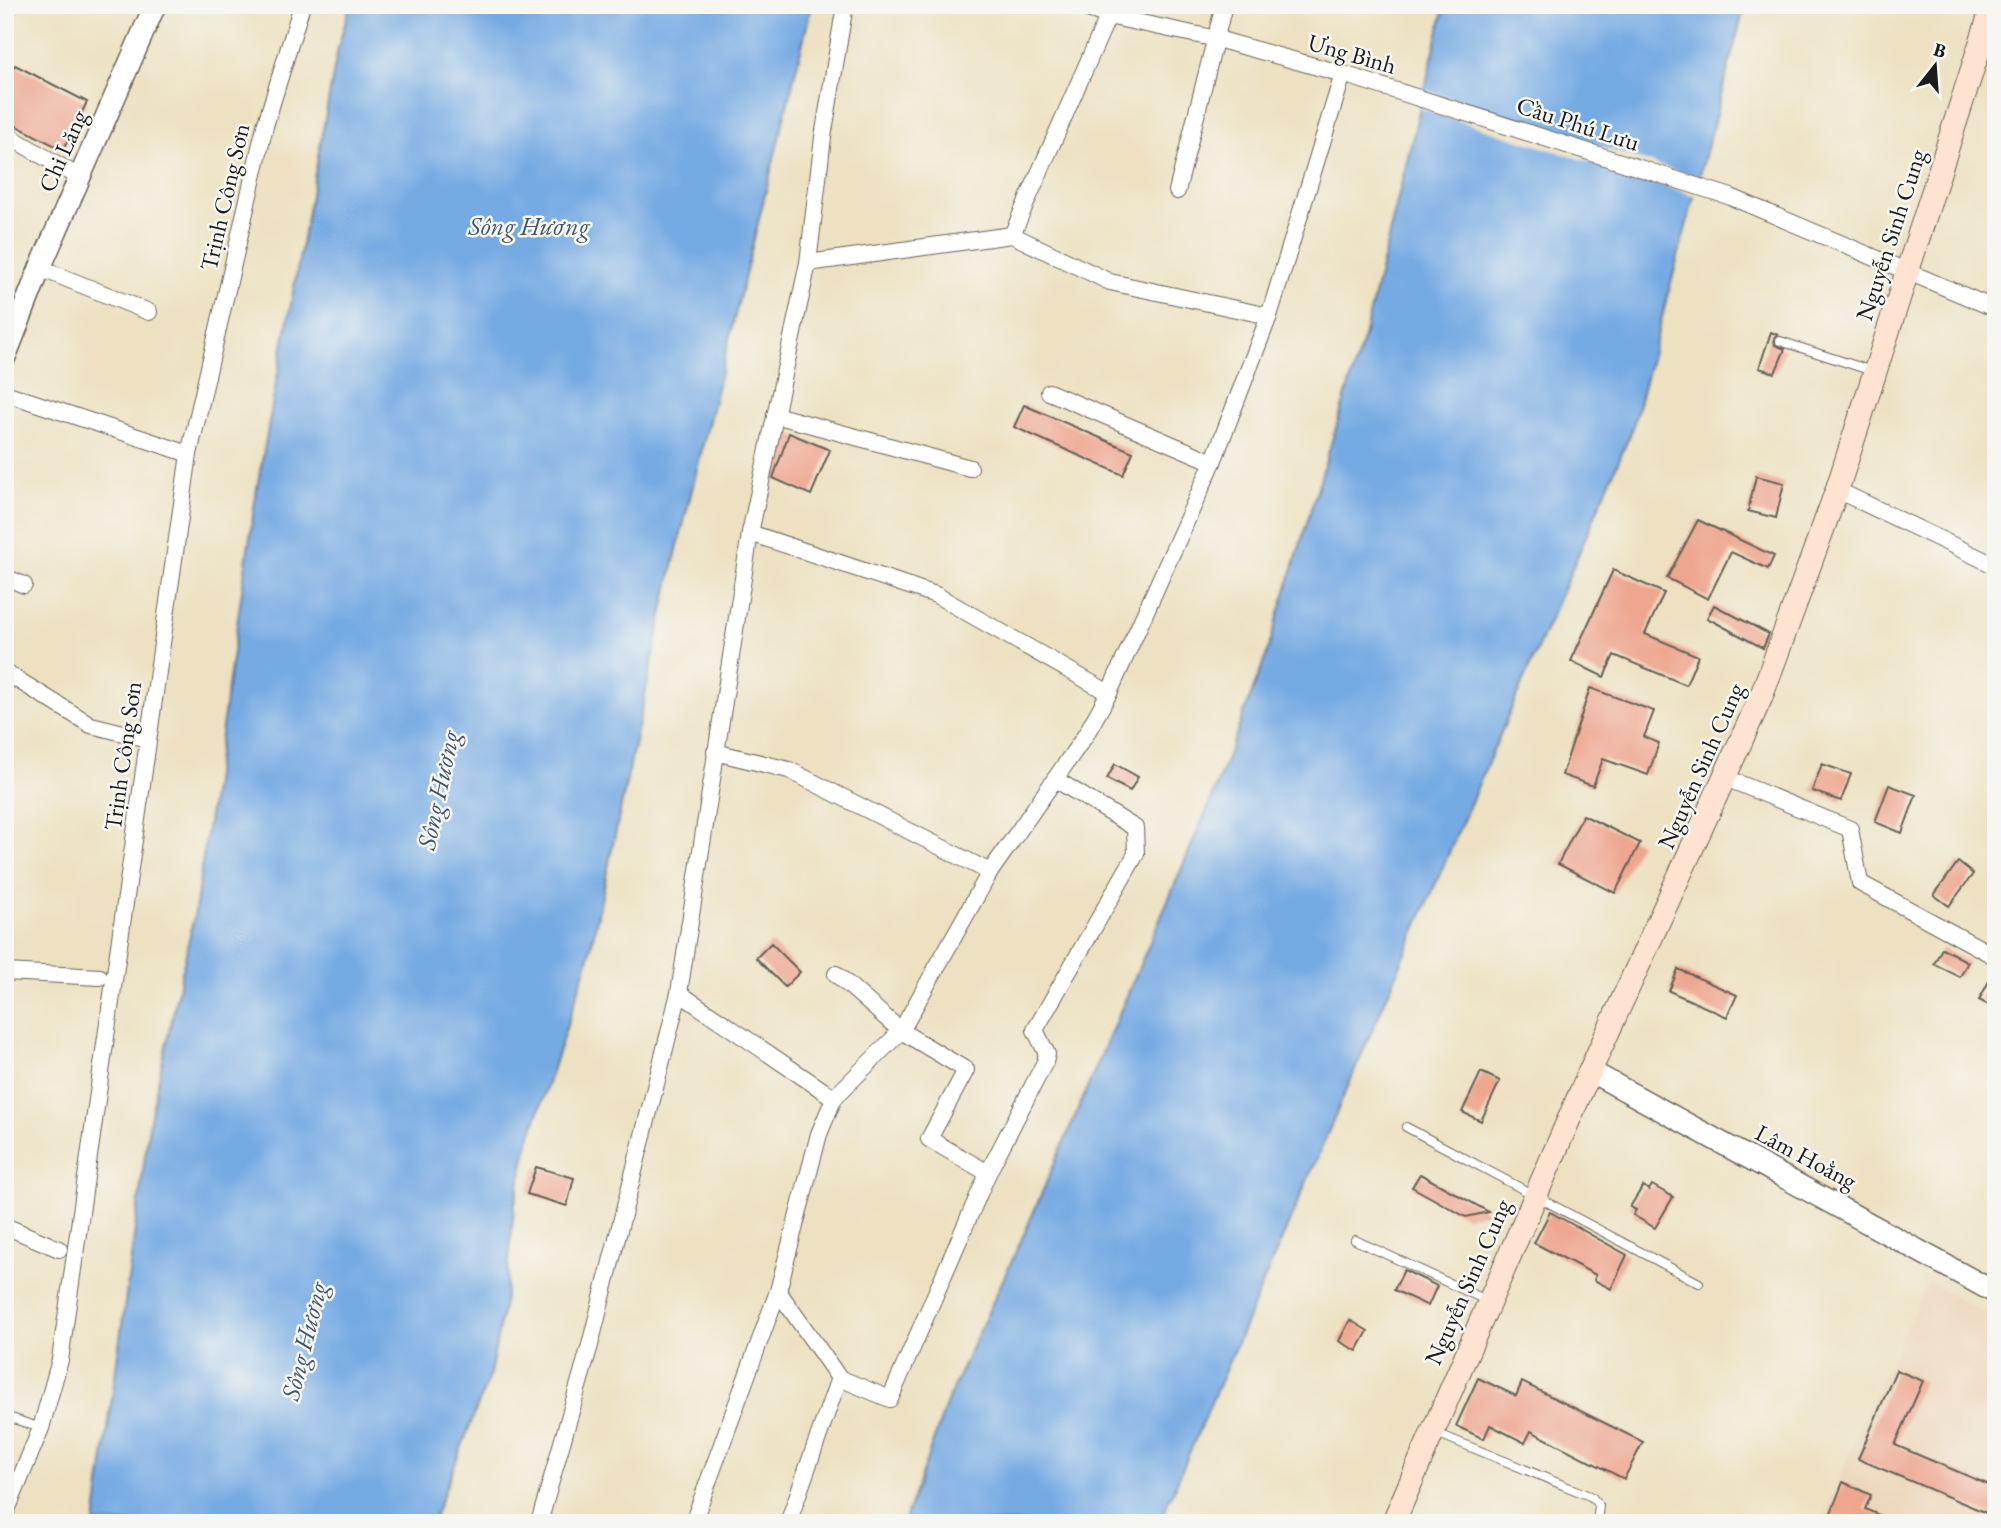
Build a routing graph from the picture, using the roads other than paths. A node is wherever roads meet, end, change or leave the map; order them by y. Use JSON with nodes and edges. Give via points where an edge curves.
{"nodes":[{"id":1,"x":155,"y":5,"type":"edge"},
{"id":2,"x":302,"y":5,"type":"edge"},
{"id":3,"x":845,"y":5,"type":"edge"},
{"id":4,"x":1077,"y":5,"type":"edge"},
{"id":5,"x":1224,"y":5,"type":"edge"},
{"id":6,"x":1993,"y":5,"type":"edge"},
{"id":7,"x":1110,"y":11,"type":"edge"},
{"id":8,"x":1217,"y":38,"type":"junction"},
{"id":9,"x":1343,"y":74,"type":"junction"},
{"id":10,"x":1411,"y":95,"type":"joint"},
{"id":11,"x":5,"y":134,"type":"edge"},
{"id":12,"x":79,"y":177,"type":"junction"},
{"id":13,"x":1177,"y":191,"type":"dead end"},
{"id":14,"x":1012,"y":235,"type":"junction"},
{"id":15,"x":808,"y":263,"type":"junction"},
{"id":16,"x":40,"y":268,"type":"junction"},
{"id":17,"x":1907,"y":269,"type":"junction"},
{"id":18,"x":1996,"y":309,"type":"edge"},
{"id":19,"x":149,"y":312,"type":"dead end"},
{"id":20,"x":1269,"y":316,"type":"junction"},
{"id":21,"x":1780,"y":341,"type":"dead end"},
{"id":22,"x":5,"y":357,"type":"edge"},
{"id":23,"x":1874,"y":372,"type":"junction"},
{"id":24,"x":1049,"y":392,"type":"dead end"},
{"id":25,"x":5,"y":393,"type":"edge"},
{"id":26,"x":775,"y":415,"type":"junction"},
{"id":27,"x":189,"y":454,"type":"junction"},
{"id":28,"x":1213,"y":462,"type":"junction"},
{"id":29,"x":970,"y":468,"type":"dead end"},
{"id":30,"x":1837,"y":490,"type":"junction"},
{"id":31,"x":750,"y":533,"type":"junction"},
{"id":32,"x":1996,"y":566,"type":"edge"},
{"id":33,"x":5,"y":577,"type":"edge"},
{"id":34,"x":24,"y":585,"type":"dead end"},
{"id":35,"x":5,"y":672,"type":"edge"},
{"id":36,"x":1109,"y":694,"type":"junction"},
{"id":37,"x":148,"y":739,"type":"junction"},
{"id":38,"x":715,"y":752,"type":"junction"},
{"id":39,"x":1726,"y":778,"type":"junction"},
{"id":40,"x":1055,"y":779,"type":"junction"},
{"id":41,"x":990,"y":872,"type":"junction"},
{"id":42,"x":1996,"y":957,"type":"edge"},
{"id":43,"x":5,"y":972,"type":"edge"},
{"id":44,"x":836,"y":974,"type":"dead end"},
{"id":45,"x":100,"y":977,"type":"dead end"},
{"id":46,"x":679,"y":993,"type":"junction"},
{"id":47,"x":901,"y":1031,"type":"junction"},
{"id":48,"x":1590,"y":1071,"type":"junction"},
{"id":49,"x":834,"y":1098,"type":"junction"},
{"id":50,"x":1406,"y":1128,"type":"dead end"},
{"id":51,"x":988,"y":1174,"type":"junction"},
{"id":52,"x":1535,"y":1194,"type":"junction"},
{"id":53,"x":5,"y":1226,"type":"edge"},
{"id":54,"x":1355,"y":1240,"type":"dead end"},
{"id":55,"x":59,"y":1249,"type":"dead end"},
{"id":56,"x":1699,"y":1283,"type":"dead end"},
{"id":57,"x":778,"y":1290,"type":"junction"},
{"id":58,"x":1996,"y":1293,"type":"edge"},
{"id":59,"x":1488,"y":1301,"type":"junction"},
{"id":60,"x":839,"y":1377,"type":"junction"},
{"id":61,"x":5,"y":1416,"type":"edge"},
{"id":62,"x":41,"y":1428,"type":"junction"},
{"id":63,"x":1431,"y":1430,"type":"junction"},
{"id":64,"x":5,"y":1515,"type":"edge"},
{"id":65,"x":540,"y":1523,"type":"edge"},
{"id":66,"x":693,"y":1523,"type":"edge"},
{"id":67,"x":788,"y":1523,"type":"edge"},
{"id":68,"x":1393,"y":1523,"type":"edge"},
{"id":69,"x":1597,"y":1523,"type":"edge"}],
"edges":[{"from":1,"to":12,"type":"street","name":"Chi Lăng"},
{"from":2,"to":27,"type":"street","name":"Trịnh Công Sơn","via":[[265,126]]},
{"from":3,"to":15,"type":"street"},
{"from":4,"to":7,"type":"street","name":"Ưng Bình"},
{"from":5,"to":8,"type":"street"},
{"from":6,"to":17,"type":"main road","name":"Nguyễn Sinh Cung"},
{"from":7,"to":8,"type":"street","name":"Ưng Bình"},
{"from":7,"to":14,"type":"street"},
{"from":8,"to":9,"type":"street","name":"Ưng Bình"},
{"from":8,"to":13,"type":"street"},
{"from":9,"to":10,"type":"street","name":"Ưng Bình"},
{"from":9,"to":20,"type":"street"},
{"from":10,"to":17,"type":"street","name":"Cầu Phú Lưu","via":[[1731,197]]},
{"from":11,"to":12,"type":"street"},
{"from":12,"to":16,"type":"street","name":"Chi Lăng"},
{"from":14,"to":15,"type":"street"},
{"from":14,"to":20,"type":"street","via":[[1110,282]]},
{"from":15,"to":26,"type":"street"},
{"from":16,"to":19,"type":"street"},
{"from":16,"to":22,"type":"street","name":"Chi Lăng"},
{"from":17,"to":18,"type":"street"},
{"from":17,"to":23,"type":"main road","name":"Nguyễn Sinh Cung"},
{"from":20,"to":28,"type":"street"},
{"from":21,"to":23,"type":"lane"},
{"from":23,"to":30,"type":"main road","name":"Nguyễn Sinh Cung"},
{"from":24,"to":28,"type":"street"},
{"from":25,"to":27,"type":"street"},
{"from":26,"to":29,"type":"street"},
{"from":26,"to":31,"type":"street"},
{"from":27,"to":37,"type":"street","name":"Trịnh Công Sơn"},
{"from":28,"to":36,"type":"street"},
{"from":30,"to":32,"type":"street"},
{"from":30,"to":39,"type":"main road","name":"Nguyễn Sinh Cung","via":[[1761,697]]},
{"from":31,"to":36,"type":"street","via":[[936,595]]},
{"from":31,"to":38,"type":"street"},
{"from":33,"to":34,"type":"street"},
{"from":35,"to":37,"type":"street","via":[[91,725]]},
{"from":36,"to":40,"type":"street"},
{"from":37,"to":62,"type":"street","name":"Trịnh Công Sơn","via":[[60,1360]]},
{"from":38,"to":41,"type":"street","via":[[789,770]]},
{"from":38,"to":46,"type":"street"},
{"from":39,"to":42,"type":"street","via":[[1850,829],[1860,883]]},
{"from":39,"to":48,"type":"main road","name":"Nguyễn Sinh Cung"},
{"from":40,"to":41,"type":"street"},
{"from":40,"to":51,"type":"street","via":[[1135,828],[1136,854],[1035,1030],[1047,1054],[1045,1062]]},
{"from":41,"to":47,"type":"street"},
{"from":43,"to":45,"type":"street"},
{"from":44,"to":47,"type":"street"},
{"from":46,"to":49,"type":"street"},
{"from":46,"to":65,"type":"street"},
{"from":47,"to":49,"type":"street"},
{"from":47,"to":51,"type":"street","via":[[966,1070],[929,1139]]},
{"from":48,"to":52,"type":"main road","name":"Nguyễn Sinh Cung"},
{"from":48,"to":58,"type":"street","name":"Lâm Hoằng"},
{"from":49,"to":57,"type":"street","via":[[819,1134]]},
{"from":50,"to":52,"type":"lane"},
{"from":51,"to":60,"type":"street","via":[[890,1399]]},
{"from":52,"to":56,"type":"lane"},
{"from":52,"to":59,"type":"main road","name":"Nguyễn Sinh Cung"},
{"from":53,"to":55,"type":"street"},
{"from":54,"to":59,"type":"lane"},
{"from":57,"to":60,"type":"street"},
{"from":57,"to":66,"type":"street"},
{"from":59,"to":63,"type":"main road","name":"Nguyễn Sinh Cung"},
{"from":60,"to":67,"type":"street"},
{"from":61,"to":62,"type":"lane"},
{"from":62,"to":64,"type":"street","name":"Trịnh Công Sơn"},
{"from":63,"to":68,"type":"main road","name":"Nguyễn Sinh Cung"},
{"from":63,"to":69,"type":"lane","via":[[1592,1497],[1599,1506]]}]}
